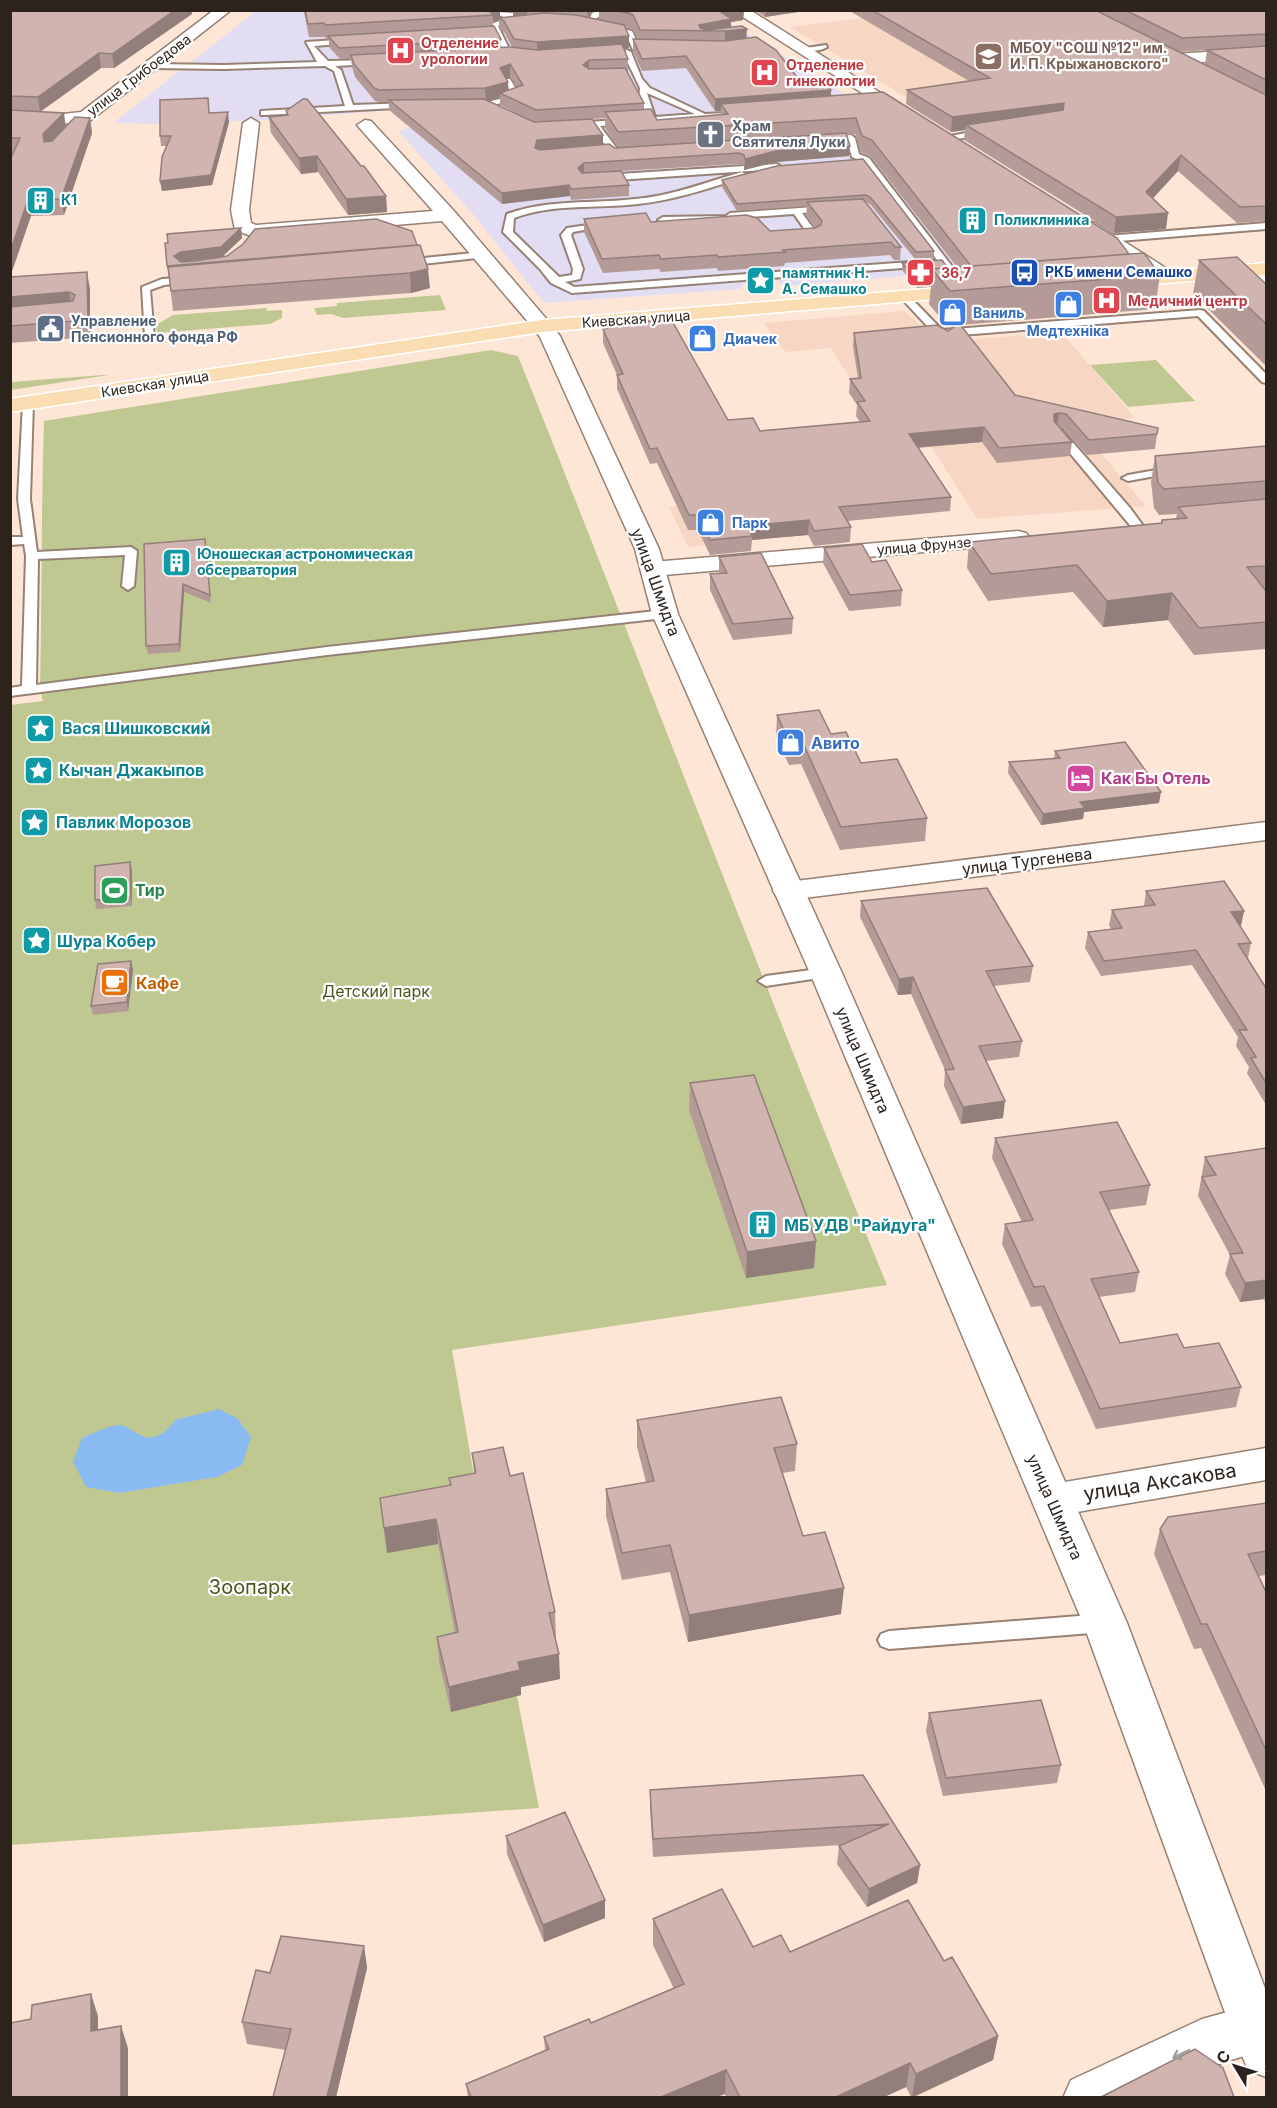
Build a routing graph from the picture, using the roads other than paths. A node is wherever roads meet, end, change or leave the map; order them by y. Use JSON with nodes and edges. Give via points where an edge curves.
{"nodes":[{"id":1,"x":224,"y":10,"type":"edge"},
{"id":2,"x":464,"y":10,"type":"edge"},
{"id":3,"x":739,"y":10,"type":"edge"},
{"id":4,"x":609,"y":13,"type":"edge"},
{"id":5,"x":580,"y":21,"type":"edge"},
{"id":6,"x":591,"y":22,"type":"junction"},
{"id":7,"x":625,"y":22,"type":"edge"},
{"id":8,"x":498,"y":33,"type":"junction"},
{"id":9,"x":628,"y":33,"type":"junction"},
{"id":10,"x":482,"y":34,"type":"junction"},
{"id":11,"x":471,"y":35,"type":"edge"},
{"id":12,"x":366,"y":40,"type":"edge"},
{"id":13,"x":486,"y":45,"type":"edge"},
{"id":14,"x":657,"y":47,"type":"edge"},
{"id":15,"x":823,"y":47,"type":"dead end"},
{"id":16,"x":636,"y":48,"type":"junction"},
{"id":17,"x":803,"y":50,"type":"junction"},
{"id":18,"x":627,"y":52,"type":"junction"},
{"id":19,"x":1266,"y":53,"type":"edge"},
{"id":20,"x":594,"y":54,"type":"edge"},
{"id":21,"x":509,"y":57,"type":"edge"},
{"id":22,"x":326,"y":65,"type":"junction"},
{"id":23,"x":152,"y":66,"type":"junction"},
{"id":24,"x":337,"y":70,"type":"junction"},
{"id":25,"x":1206,"y":74,"type":"edge"},
{"id":26,"x":626,"y":76,"type":"edge"},
{"id":27,"x":635,"y":76,"type":"junction"},
{"id":28,"x":507,"y":81,"type":"edge"},
{"id":29,"x":644,"y":88,"type":"junction"},
{"id":30,"x":517,"y":97,"type":"junction"},
{"id":31,"x":423,"y":105,"type":"edge"},
{"id":32,"x":475,"y":105,"type":"edge"},
{"id":33,"x":486,"y":105,"type":"junction"},
{"id":34,"x":523,"y":107,"type":"edge"},
{"id":35,"x":350,"y":108,"type":"junction"},
{"id":36,"x":495,"y":109,"type":"edge"},
{"id":37,"x":738,"y":114,"type":"edge"},
{"id":38,"x":703,"y":116,"type":"junction"},
{"id":39,"x":10,"y":117,"type":"edge"},
{"id":40,"x":85,"y":117,"type":"junction"},
{"id":41,"x":257,"y":118,"type":"joint"},
{"id":42,"x":652,"y":120,"type":"junction"},
{"id":43,"x":365,"y":124,"type":"dead end"},
{"id":44,"x":596,"y":124,"type":"junction"},
{"id":45,"x":565,"y":126,"type":"edge"},
{"id":46,"x":71,"y":131,"type":"edge"},
{"id":47,"x":994,"y":131,"type":"edge"},
{"id":48,"x":934,"y":132,"type":"junction"},
{"id":49,"x":820,"y":140,"type":"edge"},
{"id":50,"x":612,"y":149,"type":"junction"},
{"id":51,"x":600,"y":150,"type":"edge"},
{"id":52,"x":964,"y":150,"type":"edge"},
{"id":53,"x":636,"y":152,"type":"edge"},
{"id":54,"x":866,"y":160,"type":"junction"},
{"id":55,"x":843,"y":161,"type":"edge"},
{"id":56,"x":787,"y":166,"type":"edge"},
{"id":57,"x":776,"y":167,"type":"junction"},
{"id":58,"x":596,"y":179,"type":"edge"},
{"id":59,"x":842,"y":208,"type":"edge"},
{"id":60,"x":796,"y":212,"type":"junction"},
{"id":61,"x":448,"y":215,"type":"junction"},
{"id":62,"x":1071,"y":216,"type":"edge"},
{"id":63,"x":720,"y":217,"type":"junction"},
{"id":64,"x":663,"y":220,"type":"junction"},
{"id":65,"x":652,"y":221,"type":"edge"},
{"id":66,"x":619,"y":223,"type":"edge"},
{"id":67,"x":751,"y":225,"type":"edge"},
{"id":68,"x":1266,"y":226,"type":"edge"},
{"id":69,"x":669,"y":229,"type":"edge"},
{"id":70,"x":792,"y":238,"type":"edge"},
{"id":71,"x":1107,"y":239,"type":"junction"},
{"id":72,"x":483,"y":255,"type":"junction"},
{"id":73,"x":944,"y":262,"type":"junction"},
{"id":74,"x":390,"y":264,"type":"edge"},
{"id":75,"x":1262,"y":274,"type":"edge"},
{"id":76,"x":1165,"y":276,"type":"junction"},
{"id":77,"x":206,"y":279,"type":"edge"},
{"id":78,"x":554,"y":280,"type":"junction"},
{"id":79,"x":1094,"y":282,"type":"edge"},
{"id":80,"x":961,"y":284,"type":"junction"},
{"id":81,"x":990,"y":290,"type":"edge"},
{"id":82,"x":905,"y":297,"type":"junction"},
{"id":83,"x":542,"y":326,"type":"junction"},
{"id":84,"x":938,"y":333,"type":"junction"},
{"id":85,"x":148,"y":336,"type":"dead end"},
{"id":86,"x":948,"y":342,"type":"edge"},
{"id":87,"x":1266,"y":380,"type":"edge"},
{"id":88,"x":19,"y":405,"type":"edge"},
{"id":89,"x":1058,"y":432,"type":"edge"},
{"id":90,"x":1186,"y":469,"type":"edge"},
{"id":91,"x":1128,"y":478,"type":"dead end"},
{"id":92,"x":24,"y":499,"type":"junction"},
{"id":93,"x":10,"y":500,"type":"edge"},
{"id":94,"x":1138,"y":527,"type":"edge"},
{"id":95,"x":1043,"y":535,"type":"edge"},
{"id":96,"x":28,"y":540,"type":"junction"},
{"id":97,"x":10,"y":541,"type":"edge"},
{"id":98,"x":32,"y":556,"type":"junction"},
{"id":99,"x":653,"y":569,"type":"junction"},
{"id":100,"x":128,"y":586,"type":"dead end"},
{"id":101,"x":665,"y":615,"type":"junction"},
{"id":102,"x":29,"y":690,"type":"junction"},
{"id":103,"x":10,"y":693,"type":"edge"},
{"id":104,"x":1266,"y":831,"type":"edge"},
{"id":105,"x":788,"y":891,"type":"junction"},
{"id":106,"x":826,"y":973,"type":"junction"},
{"id":107,"x":766,"y":981,"type":"dead end"},
{"id":108,"x":1266,"y":1464,"type":"edge"},
{"id":109,"x":1053,"y":1500,"type":"junction"},
{"id":110,"x":1105,"y":1623,"type":"junction"},
{"id":111,"x":889,"y":1640,"type":"dead end"},
{"id":112,"x":1261,"y":2040,"type":"edge"},
{"id":113,"x":1089,"y":2097,"type":"edge"}],
"edges":[{"from":1,"to":23,"type":"street","name":"улица Грибоедова"},
{"from":2,"to":8,"type":"lane","via":[[515,17],[494,25]]},
{"from":3,"to":17,"type":"street"},
{"from":4,"to":6,"type":"lane","via":[[595,15]]},
{"from":5,"to":6,"type":"lane"},
{"from":6,"to":9,"type":"lane"},
{"from":7,"to":9,"type":"lane"},
{"from":8,"to":10,"type":"lane"},
{"from":8,"to":21,"type":"lane"},
{"from":9,"to":16,"type":"lane"},
{"from":10,"to":11,"type":"lane"},
{"from":10,"to":13,"type":"lane"},
{"from":12,"to":22,"type":"lane","via":[[309,44]]},
{"from":14,"to":16,"type":"lane"},
{"from":15,"to":17,"type":"lane"},
{"from":16,"to":18,"type":"lane"},
{"from":17,"to":48,"type":"street"},
{"from":18,"to":20,"type":"lane"},
{"from":18,"to":27,"type":"lane"},
{"from":19,"to":25,"type":"street","via":[[1171,56]]},
{"from":22,"to":23,"type":"lane"},
{"from":22,"to":24,"type":"lane"},
{"from":22,"to":24,"type":"lane","via":[[384,64]]},
{"from":23,"to":40,"type":"street","name":"улица Грибоедова"},
{"from":24,"to":35,"type":"lane"},
{"from":26,"to":27,"type":"lane"},
{"from":27,"to":29,"type":"lane"},
{"from":28,"to":30,"type":"lane"},
{"from":29,"to":38,"type":"lane"},
{"from":29,"to":42,"type":"lane","via":[[643,97]]},
{"from":30,"to":33,"type":"lane"},
{"from":30,"to":34,"type":"lane"},
{"from":31,"to":35,"type":"lane"},
{"from":32,"to":33,"type":"lane"},
{"from":33,"to":36,"type":"lane"},
{"from":35,"to":41,"type":"lane"},
{"from":37,"to":38,"type":"lane"},
{"from":38,"to":42,"type":"lane"},
{"from":39,"to":40,"type":"street","name":"улица Грибоедова"},
{"from":40,"to":46,"type":"lane"},
{"from":41,"to":61,"type":"street","via":[[240,210],[242,226],[251,236]]},
{"from":42,"to":44,"type":"lane"},
{"from":43,"to":61,"type":"street","name":"улица Шмидта"},
{"from":44,"to":45,"type":"lane"},
{"from":44,"to":50,"type":"lane"},
{"from":47,"to":48,"type":"lane"},
{"from":48,"to":52,"type":"street"},
{"from":49,"to":54,"type":"lane","via":[[851,138],[855,155]]},
{"from":50,"to":51,"type":"lane"},
{"from":50,"to":53,"type":"lane","via":[[615,153]]},
{"from":54,"to":55,"type":"lane"},
{"from":54,"to":73,"type":"lane"},
{"from":56,"to":57,"type":"lane"},
{"from":57,"to":58,"type":"lane"},
{"from":57,"to":78,"type":"lane","via":[[652,200],[553,206],[510,216],[508,232]]},
{"from":59,"to":60,"type":"lane"},
{"from":60,"to":63,"type":"lane"},
{"from":60,"to":70,"type":"lane","via":[[814,236]]},
{"from":61,"to":72,"type":"street","name":"улица Шмидта"},
{"from":62,"to":71,"type":"street"},
{"from":63,"to":64,"type":"lane"},
{"from":63,"to":67,"type":"lane"},
{"from":64,"to":65,"type":"lane"},
{"from":64,"to":69,"type":"lane"},
{"from":66,"to":78,"type":"lane","via":[[570,230],[566,235],[578,277]]},
{"from":68,"to":71,"type":"lane"},
{"from":71,"to":76,"type":"street"},
{"from":72,"to":74,"type":"lane"},
{"from":72,"to":83,"type":"street","name":"улица Шмидта"},
{"from":73,"to":78,"type":"lane","via":[[908,260],[572,290]]},
{"from":73,"to":80,"type":"lane"},
{"from":75,"to":76,"type":"main road"},
{"from":76,"to":79,"type":"main road"},
{"from":77,"to":85,"type":"lane","via":[[162,282],[145,289]]},
{"from":80,"to":81,"type":"main road","name":"Киевская улица"},
{"from":80,"to":82,"type":"main road","name":"Киевская улица"},
{"from":82,"to":83,"type":"main road","name":"Киевская улица"},
{"from":82,"to":84,"type":"lane"},
{"from":83,"to":88,"type":"main road","name":"Киевская улица"},
{"from":83,"to":99,"type":"street","name":"улица Шмидта","via":[[633,517]]},
{"from":84,"to":86,"type":"lane"},
{"from":84,"to":87,"type":"lane","via":[[1200,313]]},
{"from":88,"to":92,"type":"lane","via":[[19,486]]},
{"from":89,"to":94,"type":"lane"},
{"from":90,"to":91,"type":"lane"},
{"from":92,"to":93,"type":"lane"},
{"from":92,"to":96,"type":"lane"},
{"from":95,"to":99,"type":"street","name":"улица Фрунзе"},
{"from":96,"to":97,"type":"lane"},
{"from":96,"to":98,"type":"lane"},
{"from":98,"to":100,"type":"lane","via":[[131,551]]},
{"from":98,"to":102,"type":"lane"},
{"from":99,"to":101,"type":"street","name":"улица Шмидта"},
{"from":101,"to":102,"type":"lane","via":[[327,651]]},
{"from":101,"to":105,"type":"street","name":"улица Шмидта"},
{"from":102,"to":103,"type":"lane"},
{"from":104,"to":105,"type":"street","name":"улица Тургенева"},
{"from":105,"to":106,"type":"street","name":"улица Шмидта"},
{"from":106,"to":107,"type":"lane"},
{"from":106,"to":109,"type":"street","name":"улица Шмидта"},
{"from":108,"to":109,"type":"street","name":"улица Аксакова"},
{"from":109,"to":110,"type":"street","name":"улица Шмидта"},
{"from":110,"to":111,"type":"lane"},
{"from":110,"to":112,"type":"street","name":"улица Шмидта"},
{"from":112,"to":113,"type":"street","one_way":true,"via":[[1202,2043]]}]}
